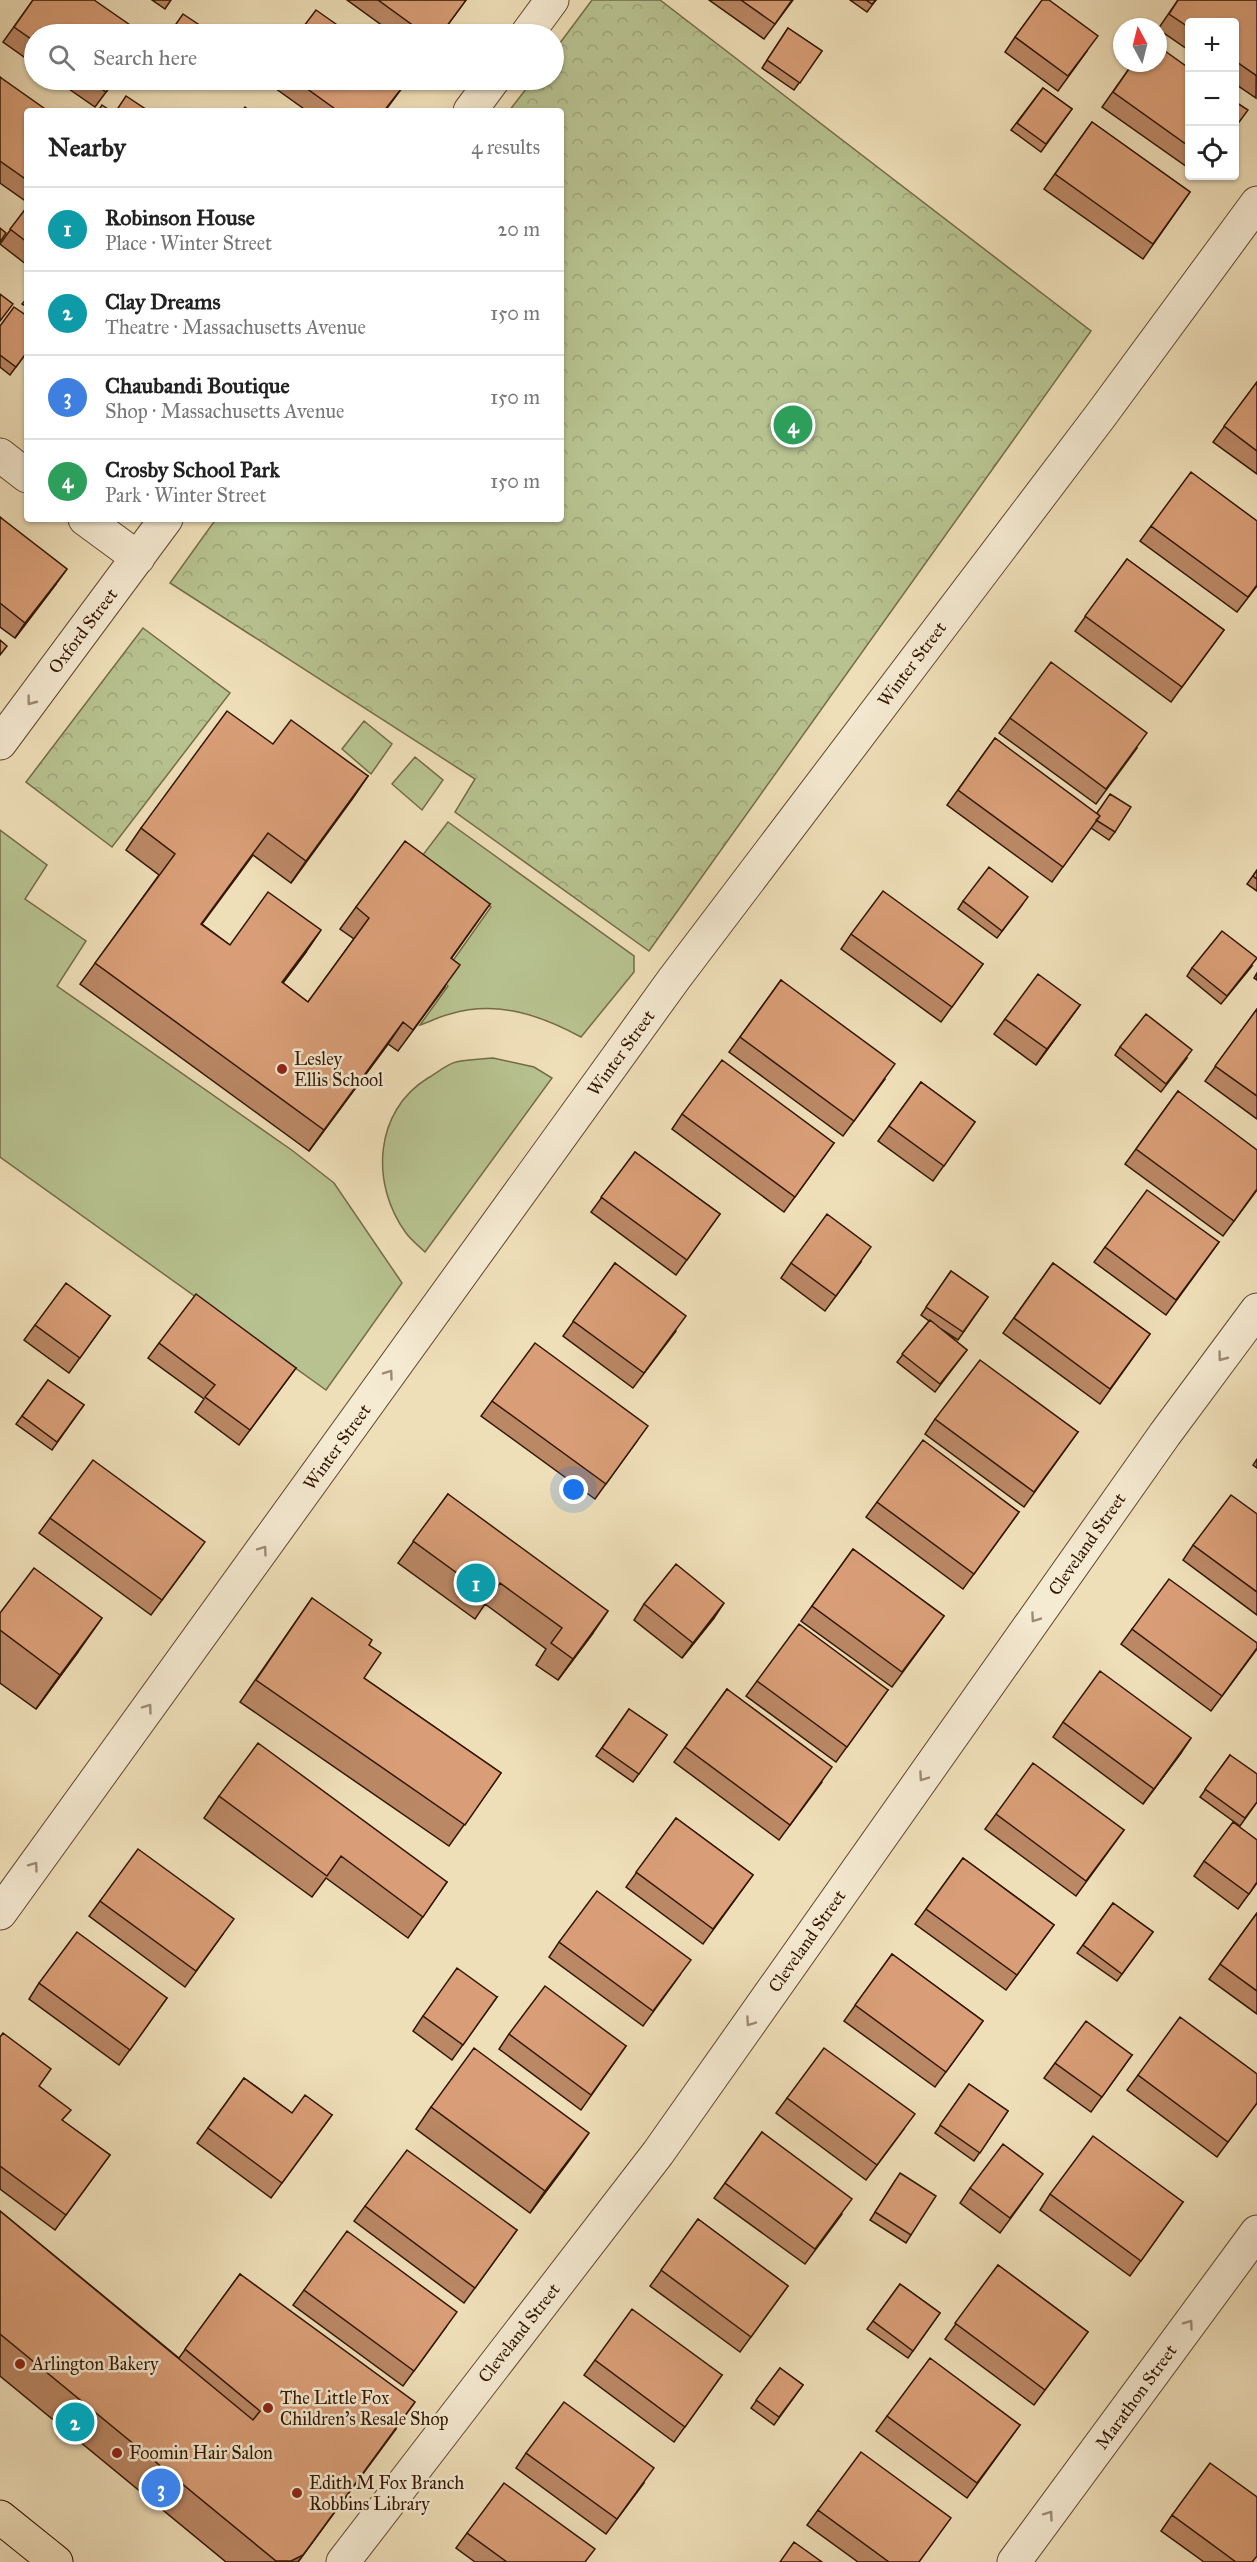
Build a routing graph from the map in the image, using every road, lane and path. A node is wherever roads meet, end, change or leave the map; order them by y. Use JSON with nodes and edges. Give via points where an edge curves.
{"nodes":[{"id":1,"x":552,"y":0,"type":"edge"},
{"id":2,"x":534,"y":24,"type":"edge"},
{"id":3,"x":486,"y":90,"type":"edge"},
{"id":4,"x":472,"y":108,"type":"edge"},
{"id":5,"x":1257,"y":204,"type":"edge"},
{"id":6,"x":0,"y":455,"type":"edge"},
{"id":7,"x":24,"y":474,"type":"edge"},
{"id":8,"x":90,"y":522,"type":"edge"},
{"id":9,"x":164,"y":522,"type":"edge"},
{"id":10,"x":138,"y":558,"type":"junction"},
{"id":11,"x":0,"y":743,"type":"edge"},
{"id":12,"x":1257,"y":1310,"type":"edge"},
{"id":13,"x":0,"y":1913,"type":"edge"},
{"id":14,"x":1257,"y":2232,"type":"edge"},
{"id":15,"x":0,"y":2517,"type":"edge"},
{"id":16,"x":56,"y":2562,"type":"edge"},
{"id":17,"x":342,"y":2562,"type":"edge"},
{"id":18,"x":1014,"y":2562,"type":"edge"}],
"edges":[{"from":1,"to":2,"type":"street"},
{"from":3,"to":4,"type":"street"},
{"from":13,"to":5,"type":"street","name":"Winter Street","one_way":true,"via":[[674,979]]},
{"from":6,"to":7,"type":"street"},
{"from":8,"to":10,"type":"street"},
{"from":9,"to":10,"type":"street","name":"Oxford Street"},
{"from":10,"to":11,"type":"street","name":"Oxford Street","one_way":true},
{"from":12,"to":17,"type":"street","name":"Cleveland Street","one_way":true,"via":[[1158,1443],[658,2153]]},
{"from":18,"to":14,"type":"street","name":"Marathon Street","one_way":true},
{"from":15,"to":16,"type":"highway"}]}
